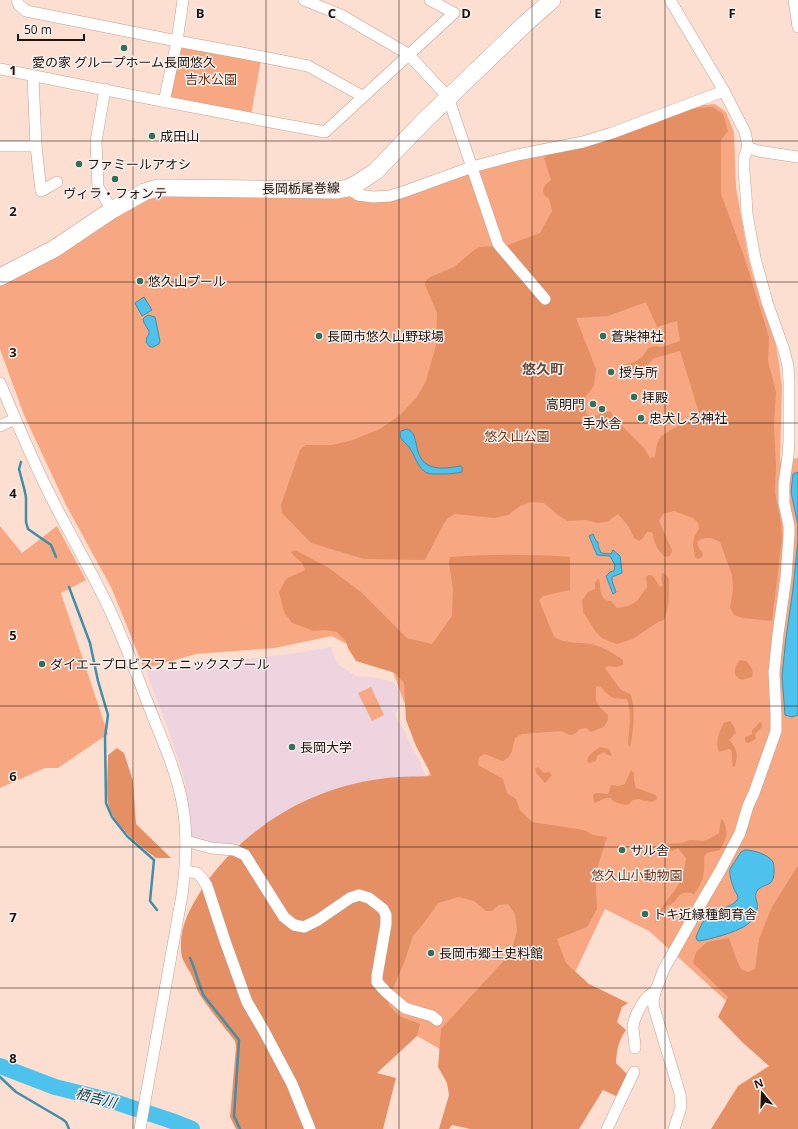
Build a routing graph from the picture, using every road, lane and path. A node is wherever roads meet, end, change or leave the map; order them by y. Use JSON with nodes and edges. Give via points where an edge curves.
{"nodes":[{"id":1,"x":17,"y":0,"type":"edge"},
{"id":2,"x":183,"y":0,"type":"edge"},
{"id":3,"x":304,"y":0,"type":"edge"},
{"id":4,"x":430,"y":0,"type":"edge"},
{"id":5,"x":552,"y":0,"type":"edge"},
{"id":6,"x":670,"y":0,"type":"edge"},
{"id":7,"x":794,"y":0,"type":"edge"},
{"id":8,"x":798,"y":27,"type":"edge"},
{"id":9,"x":177,"y":41,"type":"junction"},
{"id":10,"x":408,"y":54,"type":"junction"},
{"id":11,"x":0,"y":69,"type":"edge"},
{"id":12,"x":33,"y":76,"type":"junction"},
{"id":13,"x":105,"y":89,"type":"junction"},
{"id":14,"x":724,"y":91,"type":"junction"},
{"id":15,"x":362,"y":96,"type":"junction"},
{"id":16,"x":448,"y":97,"type":"junction"},
{"id":17,"x":164,"y":102,"type":"junction"},
{"id":18,"x":0,"y":146,"type":"edge"},
{"id":19,"x":36,"y":146,"type":"junction"},
{"id":20,"x":748,"y":147,"type":"junction"},
{"id":21,"x":798,"y":157,"type":"edge"},
{"id":22,"x":472,"y":167,"type":"junction"},
{"id":23,"x":57,"y":182,"type":"dead end"},
{"id":24,"x":348,"y":188,"type":"junction"},
{"id":25,"x":112,"y":210,"type":"junction"},
{"id":26,"x":0,"y":277,"type":"edge"},
{"id":27,"x":545,"y":299,"type":"dead end"},
{"id":28,"x":0,"y":383,"type":"edge"},
{"id":29,"x":16,"y":419,"type":"junction"},
{"id":30,"x":0,"y":426,"type":"edge"},
{"id":31,"x":793,"y":456,"type":"edge"},
{"id":32,"x":186,"y":841,"type":"junction"},
{"id":33,"x":185,"y":871,"type":"junction"},
{"id":34,"x":655,"y":992,"type":"junction"},
{"id":35,"x":437,"y":1020,"type":"dead end"},
{"id":36,"x":635,"y":1048,"type":"dead end"},
{"id":37,"x":634,"y":1072,"type":"dead end"},
{"id":38,"x":140,"y":1127,"type":"edge"},
{"id":39,"x":310,"y":1129,"type":"edge"},
{"id":40,"x":608,"y":1129,"type":"edge"},
{"id":41,"x":674,"y":1129,"type":"edge"}],
"edges":[{"from":1,"to":9,"type":"street","via":[[26,11]]},
{"from":2,"to":9,"type":"street"},
{"from":3,"to":10,"type":"street","via":[[341,15]]},
{"from":4,"to":10,"type":"street","via":[[454,13]]},
{"from":5,"to":16,"type":"main road","name":"長岡栃尾巻線"},
{"from":6,"to":14,"type":"street"},
{"from":7,"to":8,"type":"street"},
{"from":9,"to":15,"type":"street","via":[[308,66]]},
{"from":9,"to":17,"type":"street"},
{"from":10,"to":15,"type":"street"},
{"from":10,"to":16,"type":"street"},
{"from":11,"to":12,"type":"street"},
{"from":12,"to":13,"type":"street"},
{"from":12,"to":19,"type":"street"},
{"from":13,"to":17,"type":"street"},
{"from":13,"to":25,"type":"street","via":[[96,142],[98,187]]},
{"from":14,"to":20,"type":"street","via":[[745,132]]},
{"from":14,"to":22,"type":"street","via":[[583,142]]},
{"from":15,"to":17,"type":"street","via":[[325,132]]},
{"from":16,"to":22,"type":"street"},
{"from":16,"to":24,"type":"main road","name":"長岡栃尾巻線","via":[[376,171]]},
{"from":18,"to":19,"type":"street"},
{"from":19,"to":23,"type":"street","via":[[41,190]]},
{"from":20,"to":21,"type":"street"},
{"from":20,"to":31,"type":"street","via":[[744,158],[744,172],[748,214],[755,258],[788,366]]},
{"from":22,"to":24,"type":"street","via":[[390,196],[358,195]]},
{"from":22,"to":27,"type":"street","via":[[498,244]]},
{"from":24,"to":25,"type":"main road","name":"長岡栃尾巻線","via":[[157,188],[144,192]]},
{"from":25,"to":26,"type":"main road","name":"長岡栃尾巻線","via":[[54,249]]},
{"from":28,"to":29,"type":"street"},
{"from":29,"to":30,"type":"street"},
{"from":29,"to":32,"type":"street","via":[[35,464],[127,648],[176,776],[183,808]]},
{"from":31,"to":34,"type":"street","via":[[784,482],[789,535],[774,672],[776,731],[740,833],[671,956]]},
{"from":32,"to":33,"type":"street"},
{"from":32,"to":35,"type":"street","via":[[211,848],[234,850],[245,855],[284,917],[294,925],[304,927],[350,898],[359,895],[369,898],[383,909],[386,915],[377,982],[405,1008]]},
{"from":33,"to":38,"type":"street"},
{"from":33,"to":39,"type":"street","via":[[197,874],[207,886],[247,1002],[292,1084]]},
{"from":34,"to":36,"type":"street","via":[[651,993],[639,1008],[633,1026]]},
{"from":34,"to":41,"type":"street","via":[[654,1008],[680,1094],[680,1107]]},
{"from":37,"to":40,"type":"street"}]}
